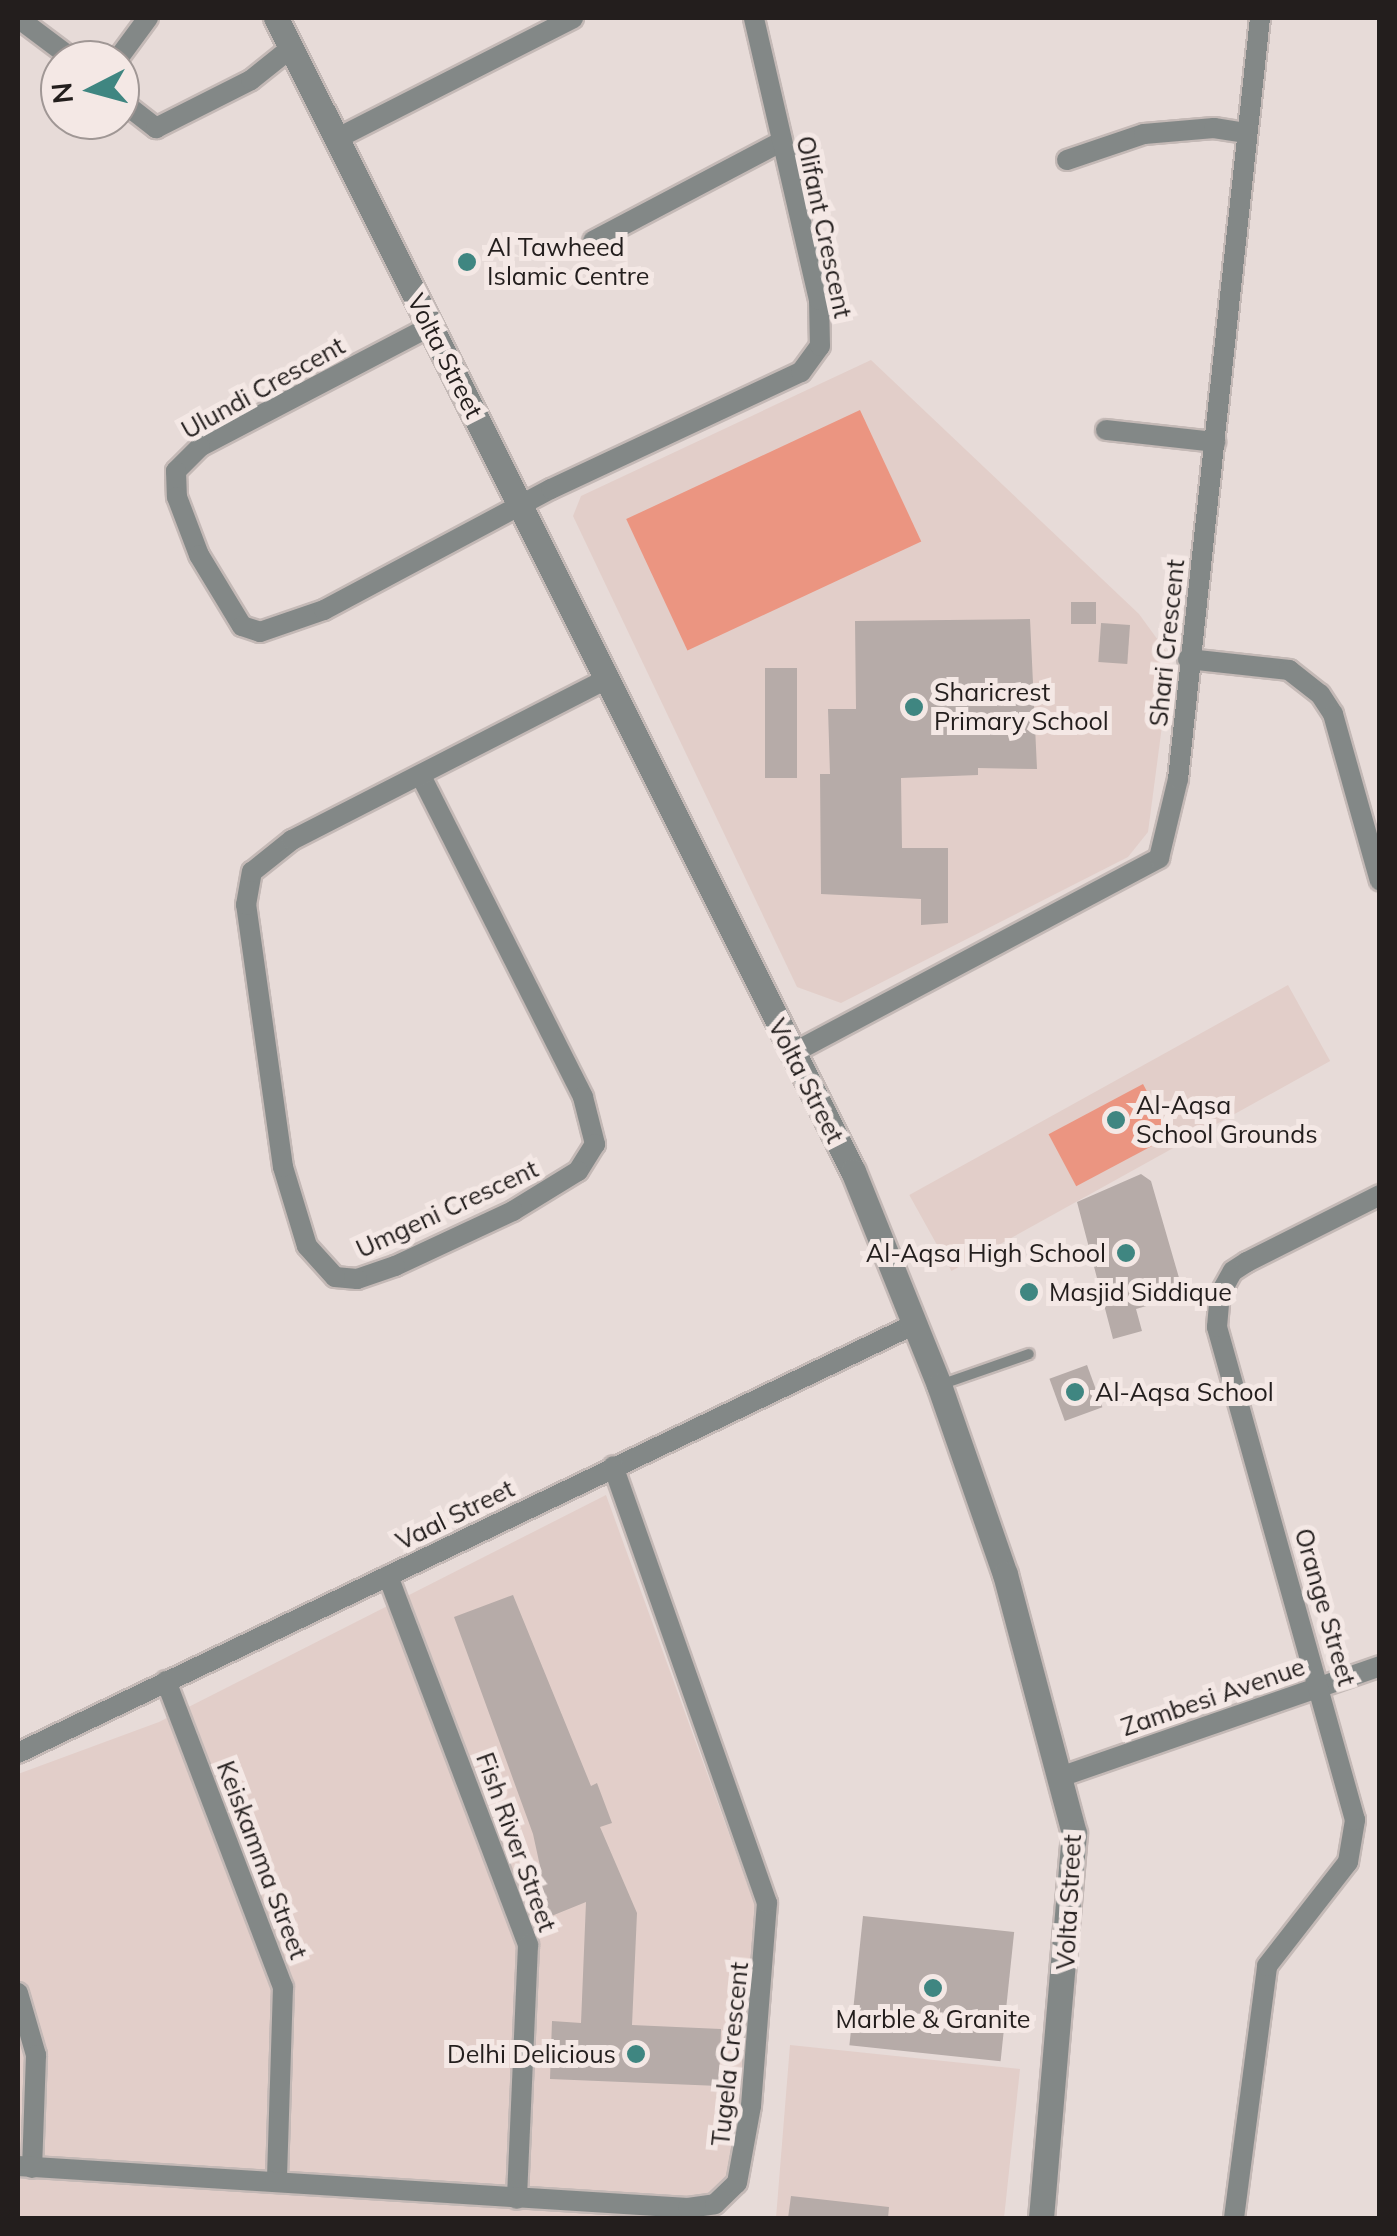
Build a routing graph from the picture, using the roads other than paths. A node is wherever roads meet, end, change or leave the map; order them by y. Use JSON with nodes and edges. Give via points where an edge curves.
{"nodes":[{"id":1,"x":18,"y":18,"type":"edge"},
{"id":2,"x":148,"y":18,"type":"edge"},
{"id":3,"x":276,"y":18,"type":"edge"},
{"id":4,"x":572,"y":18,"type":"edge"},
{"id":5,"x":754,"y":18,"type":"edge"},
{"id":6,"x":1260,"y":18,"type":"edge"},
{"id":7,"x":48,"y":26,"type":"edge"},
{"id":8,"x":132,"y":40,"type":"edge"},
{"id":9,"x":291,"y":48,"type":"junction"},
{"id":10,"x":140,"y":116,"type":"edge"},
{"id":11,"x":1247,"y":134,"type":"junction"},
{"id":12,"x":336,"y":138,"type":"junction"},
{"id":13,"x":781,"y":142,"type":"junction"},
{"id":14,"x":1067,"y":160,"type":"dead end"},
{"id":15,"x":593,"y":241,"type":"dead end"},
{"id":16,"x":430,"y":326,"type":"junction"},
{"id":17,"x":1106,"y":430,"type":"dead end"},
{"id":18,"x":1216,"y":442,"type":"junction"},
{"id":19,"x":520,"y":506,"type":"junction"},
{"id":20,"x":1188,"y":659,"type":"junction"},
{"id":21,"x":605,"y":680,"type":"junction"},
{"id":22,"x":422,"y":778,"type":"junction"},
{"id":23,"x":1380,"y":881,"type":"edge"},
{"id":24,"x":791,"y":1054,"type":"junction"},
{"id":25,"x":1380,"y":1196,"type":"edge"},
{"id":26,"x":915,"y":1324,"type":"junction"},
{"id":27,"x":1028,"y":1354,"type":"dead end"},
{"id":28,"x":939,"y":1386,"type":"junction"},
{"id":29,"x":613,"y":1466,"type":"junction"},
{"id":30,"x":388,"y":1576,"type":"junction"},
{"id":31,"x":1380,"y":1666,"type":"edge"},
{"id":32,"x":166,"y":1681,"type":"junction"},
{"id":33,"x":1322,"y":1686,"type":"junction"},
{"id":34,"x":18,"y":1754,"type":"edge"},
{"id":35,"x":1063,"y":1776,"type":"junction"},
{"id":36,"x":18,"y":1993,"type":"edge"},
{"id":37,"x":25,"y":2167,"type":"edge"},
{"id":38,"x":277,"y":2181,"type":"junction"},
{"id":39,"x":517,"y":2199,"type":"junction"},
{"id":40,"x":1041,"y":2218,"type":"edge"},
{"id":41,"x":1234,"y":2218,"type":"edge"}],
"edges":[{"from":1,"to":7,"type":"street"},
{"from":2,"to":8,"type":"street"},
{"from":3,"to":9,"type":"street","name":"Volta Street"},
{"from":4,"to":12,"type":"street"},
{"from":5,"to":13,"type":"street","name":"Olifant Crescent"},
{"from":6,"to":11,"type":"street","name":"Shari Crescent"},
{"from":9,"to":10,"type":"street","via":[[251,80],[156,128]]},
{"from":9,"to":12,"type":"street","name":"Volta Street"},
{"from":11,"to":14,"type":"street","via":[[1214,128],[1144,134]]},
{"from":11,"to":18,"type":"street","name":"Shari Crescent"},
{"from":12,"to":16,"type":"street","name":"Volta Street"},
{"from":13,"to":15,"type":"street"},
{"from":13,"to":19,"type":"street","name":"Olifant Crescent","via":[[819,300],[822,333],[814,355],[801,372],[762,394]]},
{"from":16,"to":19,"type":"street","name":"Volta Street"},
{"from":16,"to":19,"type":"street","name":"Ulundi Crescent","via":[[186,459],[175,477],[177,497],[200,554],[230,612],[260,632],[324,610]]},
{"from":17,"to":18,"type":"street"},
{"from":18,"to":20,"type":"street","name":"Shari Crescent"},
{"from":19,"to":21,"type":"street","name":"Volta Street"},
{"from":20,"to":23,"type":"street","via":[[1289,670],[1320,694],[1333,714]]},
{"from":20,"to":24,"type":"street","name":"Shari Crescent","via":[[1176,794],[1159,858]]},
{"from":21,"to":22,"type":"street","name":"Umgeni Crescent"},
{"from":21,"to":24,"type":"street","name":"Volta Street"},
{"from":22,"to":22,"type":"street","name":"Umgeni Crescent","via":[[274,850],[257,863],[246,893],[283,1167],[307,1246],[334,1277],[357,1279],[396,1266],[513,1211],[578,1171],[596,1144],[583,1097]]},
{"from":24,"to":26,"type":"street","name":"Volta Street","via":[[853,1171]]},
{"from":25,"to":33,"type":"street","name":"Orange Street","via":[[1233,1271],[1218,1314]]},
{"from":26,"to":28,"type":"street","name":"Volta Street"},
{"from":26,"to":29,"type":"street","name":"Vaal Street"},
{"from":27,"to":28,"type":"lane"},
{"from":28,"to":35,"type":"street","name":"Volta Street","via":[[1005,1574]]},
{"from":29,"to":30,"type":"street","name":"Vaal Street"},
{"from":29,"to":39,"type":"street","name":"Tugela Crescent","via":[[767,1903],[743,2168],[727,2194],[703,2208]]},
{"from":30,"to":32,"type":"street","name":"Vaal Street"},
{"from":30,"to":39,"type":"street","name":"Fish River Street","via":[[528,1945]]},
{"from":31,"to":33,"type":"street","name":"Zambesi Avenue"},
{"from":32,"to":34,"type":"street","name":"Vaal Street"},
{"from":32,"to":38,"type":"street","name":"Keiskamma Street","via":[[284,1987]]},
{"from":33,"to":35,"type":"street","name":"Zambesi Avenue"},
{"from":33,"to":41,"type":"street","name":"Orange Street","via":[[1354,1804],[1354,1839],[1336,1882],[1267,1966]]},
{"from":35,"to":40,"type":"street","name":"Volta Street","via":[[1074,1876]]},
{"from":36,"to":37,"type":"street","via":[[36,2055]]},
{"from":37,"to":38,"type":"street","name":"Tugela Crescent"},
{"from":38,"to":39,"type":"street","name":"Tugela Crescent"}]}
